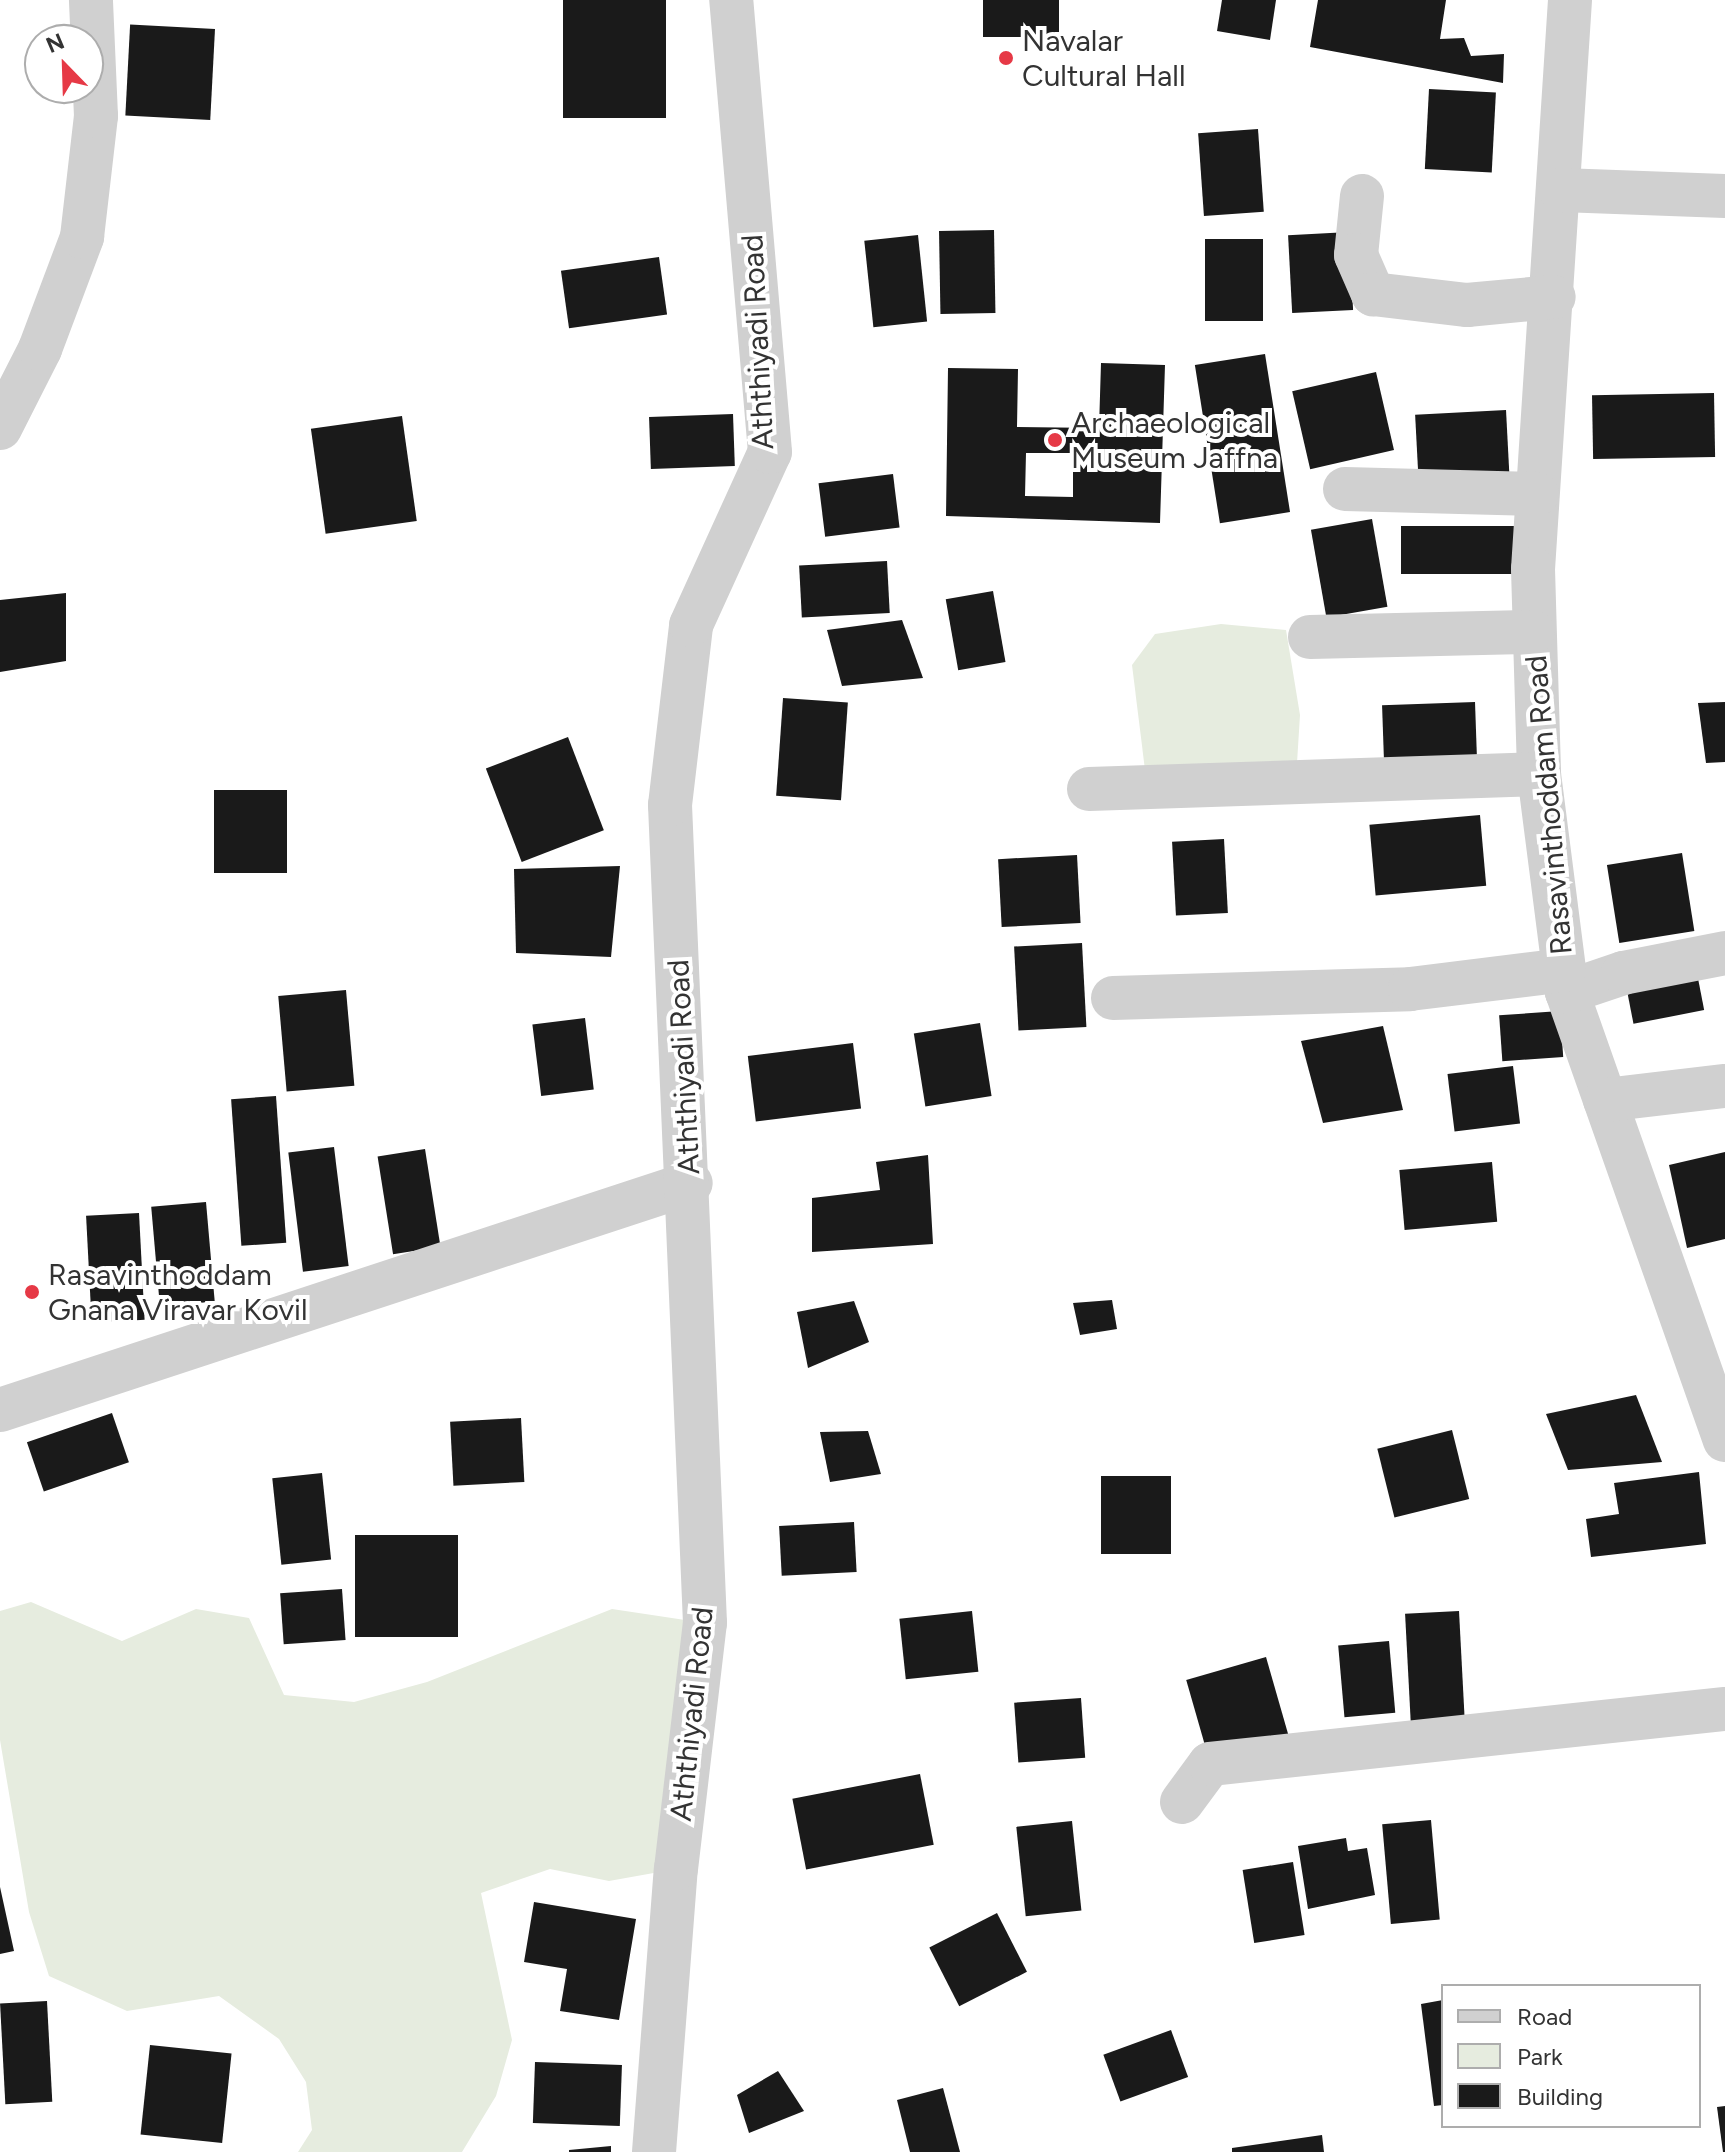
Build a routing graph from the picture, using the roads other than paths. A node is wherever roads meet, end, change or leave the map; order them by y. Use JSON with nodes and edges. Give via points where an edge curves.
{"nodes":[{"id":1,"x":91,"y":0,"type":"edge"},
{"id":2,"x":731,"y":0,"type":"edge"},
{"id":3,"x":1570,"y":0,"type":"edge"},
{"id":4,"x":1561,"y":190,"type":"junction"},
{"id":5,"x":1362,"y":196,"type":"dead end"},
{"id":6,"x":1725,"y":196,"type":"edge"},
{"id":7,"x":1554,"y":297,"type":"junction"},
{"id":8,"x":0,"y":428,"type":"edge"},
{"id":9,"x":1345,"y":489,"type":"dead end"},
{"id":10,"x":1537,"y":494,"type":"junction"},
{"id":11,"x":1533,"y":632,"type":"junction"},
{"id":12,"x":1310,"y":637,"type":"dead end"},
{"id":13,"x":1539,"y":774,"type":"junction"},
{"id":14,"x":1089,"y":789,"type":"dead end"},
{"id":15,"x":1725,"y":953,"type":"edge"},
{"id":16,"x":1566,"y":981,"type":"junction"},
{"id":17,"x":1113,"y":998,"type":"dead end"},
{"id":18,"x":1725,"y":1086,"type":"edge"},
{"id":19,"x":1605,"y":1100,"type":"junction"},
{"id":20,"x":691,"y":1183,"type":"junction"},
{"id":21,"x":0,"y":1410,"type":"edge"},
{"id":22,"x":1725,"y":1440,"type":"edge"},
{"id":23,"x":1725,"y":1709,"type":"edge"},
{"id":24,"x":1182,"y":1802,"type":"dead end"},
{"id":25,"x":654,"y":2152,"type":"edge"}],
"edges":[{"from":1,"to":8,"type":"street","via":[[96,116],[82,237],[40,349]]},
{"from":2,"to":20,"type":"street","name":"Aththiyadi Road","via":[[770,452],[691,625],[670,805]]},
{"from":3,"to":4,"type":"street","name":"Rasavinthoddam Road"},
{"from":4,"to":6,"type":"street"},
{"from":4,"to":7,"type":"street","name":"Rasavinthoddam Road"},
{"from":5,"to":7,"type":"street","via":[[1356,255],[1373,294],[1467,305]]},
{"from":7,"to":10,"type":"street","name":"Rasavinthoddam Road"},
{"from":9,"to":10,"type":"street"},
{"from":10,"to":11,"type":"street","name":"Rasavinthoddam Road"},
{"from":11,"to":12,"type":"street"},
{"from":11,"to":13,"type":"street","name":"Rasavinthoddam Road"},
{"from":13,"to":14,"type":"street"},
{"from":13,"to":16,"type":"street","name":"Rasavinthoddam Road"},
{"from":15,"to":16,"type":"street"},
{"from":16,"to":17,"type":"street"},
{"from":16,"to":19,"type":"street","name":"Rasavinthoddam Road"},
{"from":18,"to":19,"type":"street"},
{"from":19,"to":22,"type":"street","name":"Rasavinthoddam Road"},
{"from":20,"to":21,"type":"street"},
{"from":20,"to":25,"type":"street","name":"Aththiyadi Road","via":[[705,1623],[676,1869]]},
{"from":23,"to":24,"type":"street","via":[[1210,1764]]}]}
